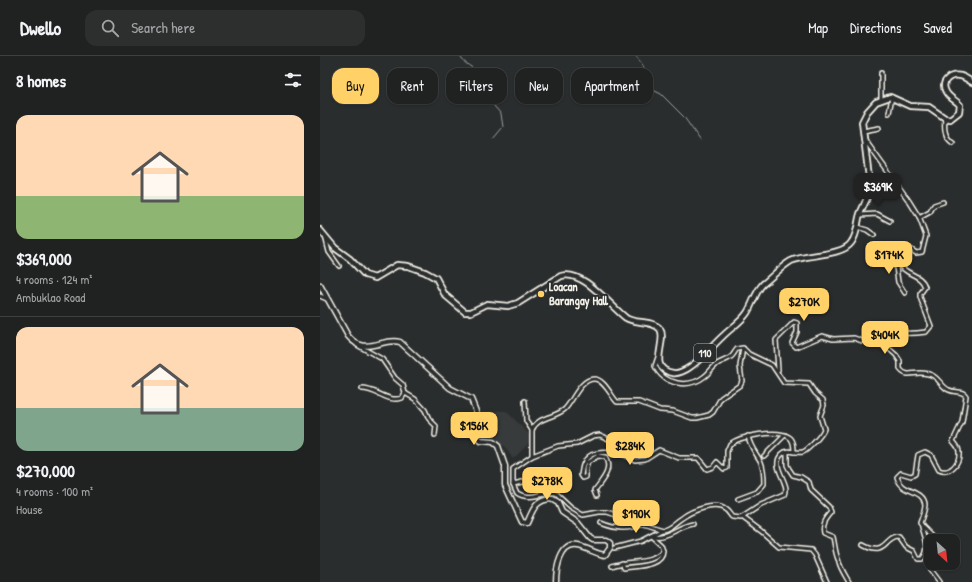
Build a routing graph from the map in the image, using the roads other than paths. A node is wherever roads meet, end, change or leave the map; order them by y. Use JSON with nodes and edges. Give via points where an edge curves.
{"nodes":[{"id":1,"x":882,"y":73,"type":"dead end"},
{"id":2,"x":972,"y":82,"type":"edge"},
{"id":3,"x":892,"y":98,"type":"junction"},
{"id":4,"x":881,"y":99,"type":"junction"},
{"id":5,"x":889,"y":113,"type":"dead end"},
{"id":6,"x":945,"y":118,"type":"junction"},
{"id":7,"x":879,"y":128,"type":"dead end"},
{"id":8,"x":862,"y":131,"type":"junction"},
{"id":9,"x":864,"y":139,"type":"junction"},
{"id":10,"x":953,"y":143,"type":"dead end"},
{"id":11,"x":943,"y":202,"type":"dead end"},
{"id":12,"x":860,"y":215,"type":"junction"},
{"id":13,"x":919,"y":218,"type":"junction"},
{"id":14,"x":890,"y":221,"type":"dead end"},
{"id":15,"x":857,"y":226,"type":"junction"},
{"id":16,"x":320,"y":230,"type":"edge"},
{"id":17,"x":324,"y":235,"type":"junction"},
{"id":18,"x":874,"y":235,"type":"dead end"},
{"id":19,"x":898,"y":257,"type":"junction"},
{"id":20,"x":339,"y":266,"type":"dead end"},
{"id":21,"x":320,"y":285,"type":"edge"},
{"id":22,"x":905,"y":293,"type":"dead end"},
{"id":23,"x":320,"y":296,"type":"edge"},
{"id":24,"x":328,"y":300,"type":"junction"},
{"id":25,"x":872,"y":341,"type":"junction"},
{"id":26,"x":357,"y":345,"type":"junction"},
{"id":27,"x":743,"y":348,"type":"junction"},
{"id":28,"x":659,"y":354,"type":"junction"},
{"id":29,"x":749,"y":354,"type":"junction"},
{"id":30,"x":742,"y":355,"type":"junction"},
{"id":31,"x":778,"y":372,"type":"junction"},
{"id":32,"x":362,"y":389,"type":"dead end"},
{"id":33,"x":405,"y":393,"type":"junction"},
{"id":34,"x":525,"y":401,"type":"dead end"},
{"id":35,"x":532,"y":430,"type":"junction"},
{"id":36,"x":435,"y":435,"type":"dead end"},
{"id":37,"x":785,"y":435,"type":"junction"},
{"id":38,"x":748,"y":436,"type":"junction"},
{"id":39,"x":787,"y":452,"type":"junction"},
{"id":40,"x":794,"y":452,"type":"junction"},
{"id":41,"x":619,"y":453,"type":"junction"},
{"id":42,"x":532,"y":456,"type":"junction"},
{"id":43,"x":764,"y":456,"type":"dead end"},
{"id":44,"x":550,"y":476,"type":"dead end"},
{"id":45,"x":513,"y":484,"type":"junction"},
{"id":46,"x":597,"y":495,"type":"dead end"},
{"id":47,"x":738,"y":499,"type":"dead end"},
{"id":48,"x":742,"y":517,"type":"junction"},
{"id":49,"x":601,"y":522,"type":"dead end"},
{"id":50,"x":645,"y":524,"type":"junction"},
{"id":51,"x":692,"y":524,"type":"dead end"},
{"id":52,"x":921,"y":525,"type":"junction"},
{"id":53,"x":662,"y":530,"type":"junction"},
{"id":54,"x":930,"y":534,"type":"edge"},
{"id":55,"x":651,"y":536,"type":"junction"},
{"id":56,"x":863,"y":545,"type":"dead end"},
{"id":57,"x":614,"y":548,"type":"dead end"},
{"id":58,"x":612,"y":566,"type":"dead end"},
{"id":59,"x":930,"y":570,"type":"edge"},
{"id":60,"x":556,"y":582,"type":"edge"},
{"id":61,"x":827,"y":582,"type":"edge"},
{"id":62,"x":849,"y":582,"type":"edge"},
{"id":63,"x":939,"y":582,"type":"edge"}],
"edges":[{"from":1,"to":4,"type":"street"},
{"from":2,"to":6,"type":"main road","via":[[960,76],[945,80],[947,95],[958,102],[960,109],[955,116]]},
{"from":3,"to":4,"type":"main road"},
{"from":3,"to":5,"type":"street"},
{"from":3,"to":6,"type":"main road","via":[[910,106],[929,107]]},
{"from":4,"to":8,"type":"main road","number":"110","via":[[870,107],[864,117]]},
{"from":6,"to":10,"type":"street","via":[[945,132]]},
{"from":7,"to":8,"type":"street"},
{"from":8,"to":9,"type":"main road","number":"110"},
{"from":9,"to":12,"type":"main road","number":"110","via":[[870,186],[869,196]]},
{"from":9,"to":13,"type":"street"},
{"from":11,"to":13,"type":"street","via":[[934,205],[930,212]]},
{"from":12,"to":14,"type":"street","via":[[877,214]]},
{"from":12,"to":15,"type":"main road","number":"110"},
{"from":13,"to":19,"type":"street","via":[[926,236],[923,250],[918,253],[904,247],[900,249]]},
{"from":15,"to":18,"type":"street"},
{"from":15,"to":28,"type":"main road","number":"110","via":[[851,243],[844,248],[787,263],[761,286],[743,318],[691,367],[676,373],[670,372],[661,366]]},
{"from":16,"to":17,"type":"main road"},
{"from":17,"to":20,"type":"street","via":[[328,252]]},
{"from":17,"to":28,"type":"main road","via":[[365,275],[375,278],[397,265],[425,272],[436,278],[445,295],[457,307],[468,313],[487,304],[508,306],[518,303],[565,274],[576,277],[591,285],[626,318],[655,325],[662,337]]},
{"from":19,"to":22,"type":"street","via":[[895,259],[898,282]]},
{"from":19,"to":25,"type":"street","via":[[903,268],[924,284],[920,297],[931,327],[926,332],[916,334],[878,326],[871,330]]},
{"from":21,"to":24,"type":"street"},
{"from":23,"to":24,"type":"street"},
{"from":24,"to":26,"type":"street","via":[[348,336]]},
{"from":25,"to":31,"type":"street","via":[[822,336],[796,347],[792,343],[798,328],[794,322],[776,340]]},
{"from":25,"to":52,"type":"street","via":[[887,347],[896,355],[904,373],[929,374],[938,378],[948,390],[962,392],[966,396],[962,422],[953,441],[960,453],[951,470],[939,470],[930,455],[925,452],[918,455],[915,474],[911,476],[901,473],[897,477],[903,487],[923,498],[925,506]]},
{"from":26,"to":33,"type":"street","via":[[382,360],[403,385]]},
{"from":26,"to":60,"type":"street","via":[[400,342],[450,388],[471,399],[480,419],[477,437],[481,441],[493,442],[498,446],[505,466],[505,485],[522,522],[527,523],[537,503],[551,499],[558,504],[562,512],[578,523],[590,538],[610,543],[605,555],[578,546],[566,551],[559,562]]},
{"from":27,"to":28,"type":"street","via":[[737,349],[732,356],[716,365],[698,381],[683,384],[670,381],[658,372],[655,366]]},
{"from":27,"to":29,"type":"street"},
{"from":27,"to":30,"type":"street"},
{"from":29,"to":30,"type":"street"},
{"from":29,"to":31,"type":"street","via":[[772,365]]},
{"from":30,"to":35,"type":"street","via":[[740,385],[723,396],[709,415],[692,418],[638,402],[619,403],[596,379],[581,387],[564,409],[541,420]]},
{"from":31,"to":40,"type":"street","via":[[784,383],[809,384],[823,402],[820,416],[823,432],[802,453]]},
{"from":32,"to":33,"type":"street","via":[[374,391],[391,399],[399,399]]},
{"from":33,"to":36,"type":"street","via":[[425,410],[436,426]]},
{"from":34,"to":35,"type":"street","via":[[526,421]]},
{"from":35,"to":42,"type":"street"},
{"from":37,"to":38,"type":"street"},
{"from":37,"to":40,"type":"street","via":[[792,439]]},
{"from":37,"to":43,"type":"street"},
{"from":38,"to":41,"type":"street","via":[[730,444],[726,469],[717,462],[707,469],[698,458],[679,458],[662,451],[656,451],[645,459],[635,460]]},
{"from":38,"to":47,"type":"street","via":[[749,443],[760,461],[764,484],[757,492]]},
{"from":39,"to":40,"type":"street"},
{"from":39,"to":48,"type":"street","via":[[780,456],[779,465],[786,494],[760,505]]},
{"from":39,"to":62,"type":"street","via":[[787,465],[793,475],[806,480],[830,512],[824,521],[823,533],[833,537],[837,558]]},
{"from":41,"to":42,"type":"street","via":[[613,441],[600,435]]},
{"from":41,"to":46,"type":"street","via":[[599,452],[585,460],[581,475],[583,478],[586,477],[588,462],[594,458],[605,457],[608,463],[609,469],[595,490]]},
{"from":42,"to":45,"type":"street","via":[[513,469]]},
{"from":44,"to":45,"type":"street"},
{"from":45,"to":50,"type":"street","via":[[517,493],[525,498],[556,494],[583,515],[602,512]]},
{"from":48,"to":53,"type":"street","via":[[736,519],[722,508],[702,508],[682,518],[668,529]]},
{"from":48,"to":61,"type":"street","via":[[778,547],[811,550]]},
{"from":49,"to":50,"type":"street","via":[[618,529]]},
{"from":50,"to":53,"type":"street"},
{"from":51,"to":55,"type":"street","via":[[666,536]]},
{"from":52,"to":54,"type":"street"},
{"from":52,"to":56,"type":"street","via":[[927,547],[922,559],[918,559],[914,551],[906,547],[899,537],[878,549],[872,550]]},
{"from":53,"to":55,"type":"street"},
{"from":55,"to":57,"type":"street"},
{"from":55,"to":58,"type":"street","via":[[661,545],[663,551],[654,557]]},
{"from":59,"to":63,"type":"street"}]}
